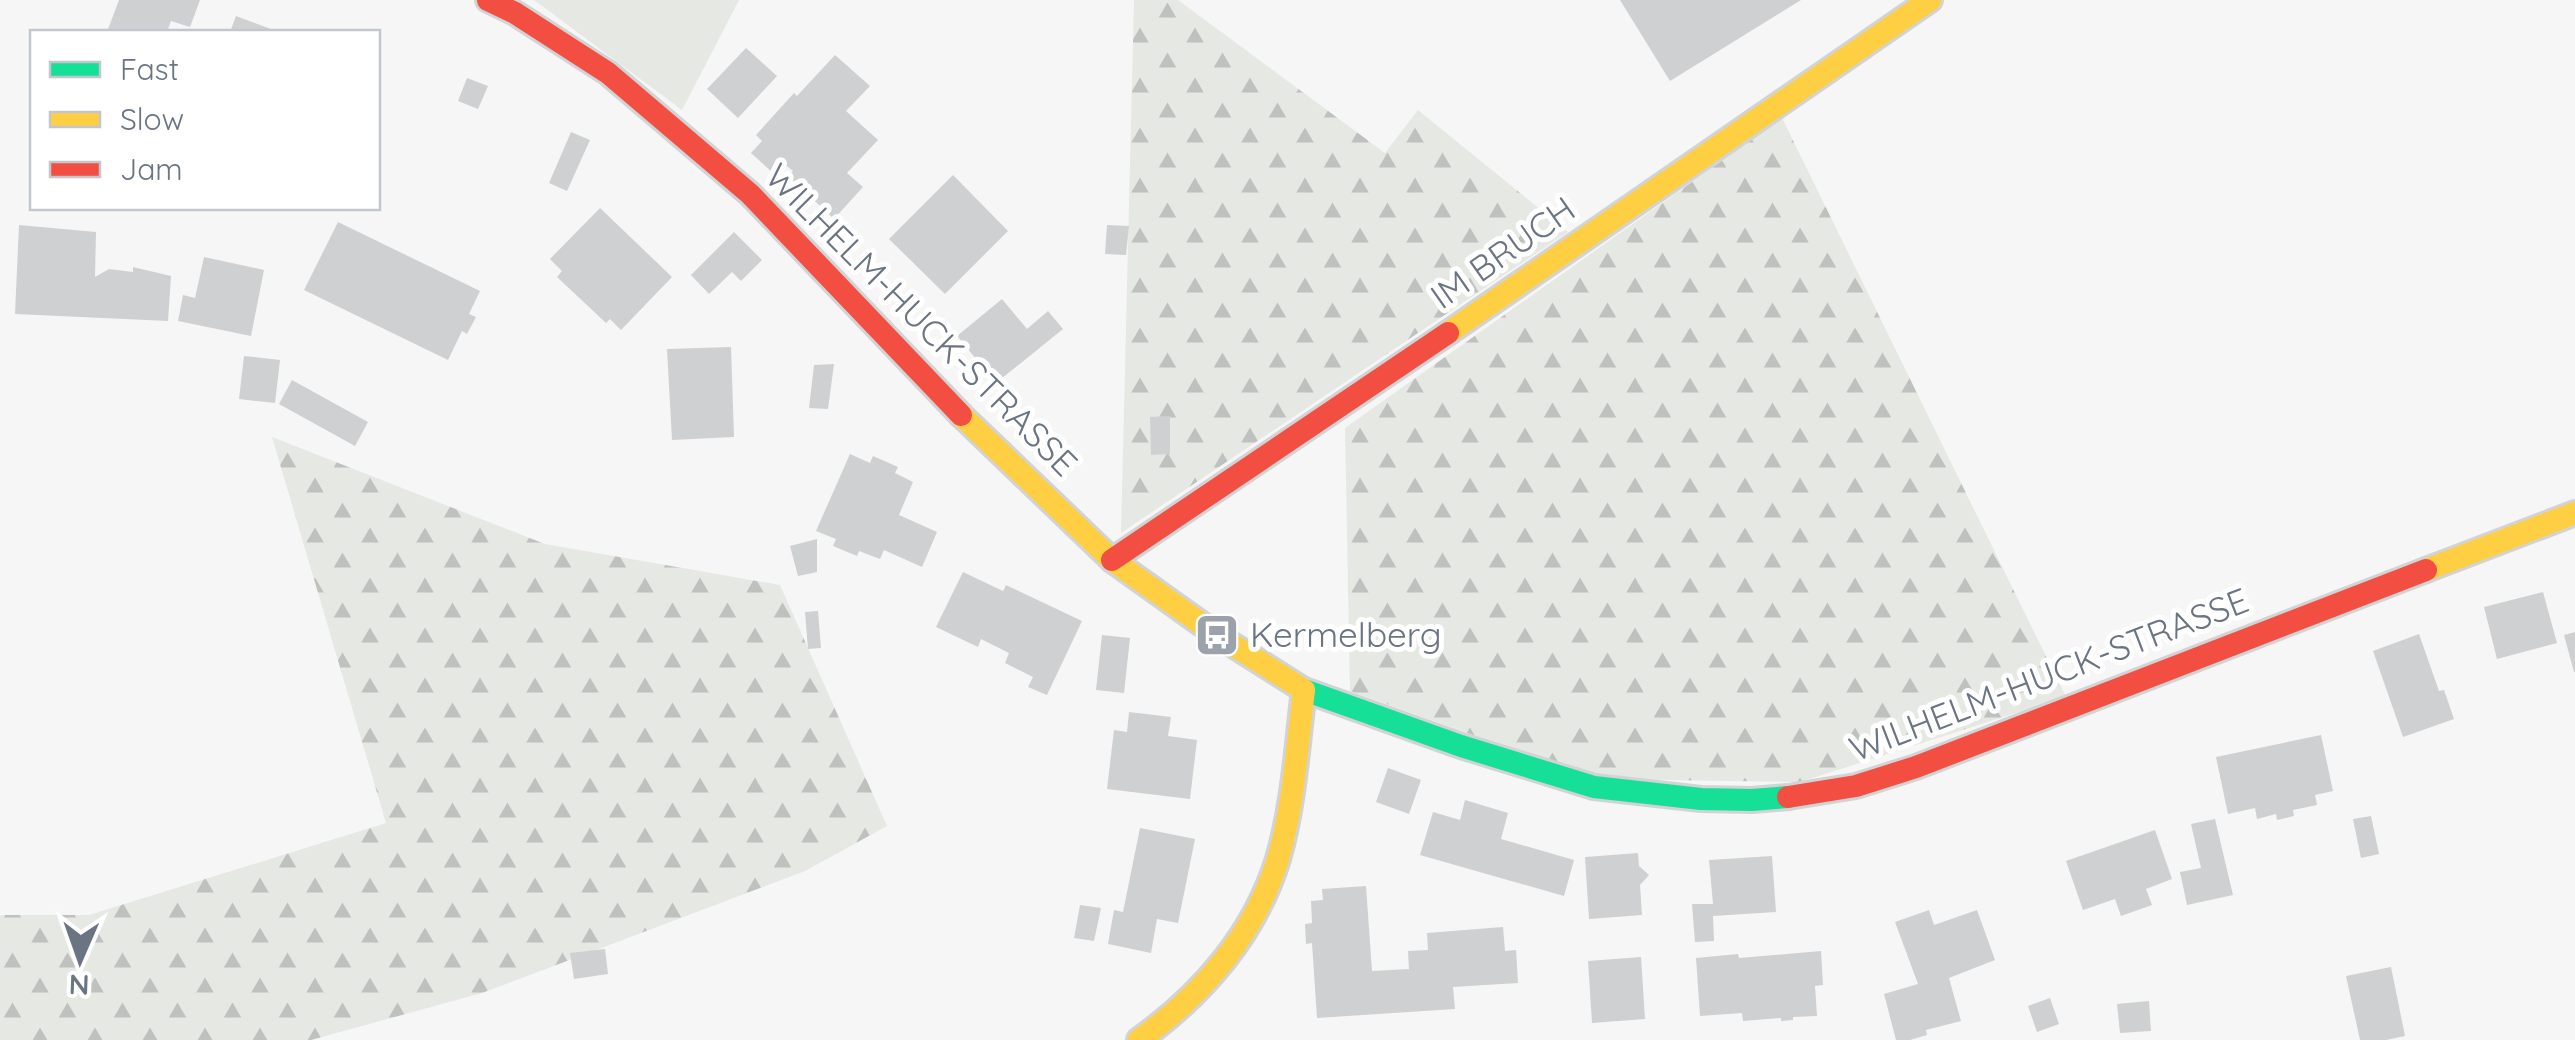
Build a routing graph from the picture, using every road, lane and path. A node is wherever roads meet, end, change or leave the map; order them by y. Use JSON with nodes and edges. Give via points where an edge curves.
{"nodes":[{"id":1,"x":488,"y":0,"type":"edge"},
{"id":2,"x":1930,"y":0,"type":"edge"},
{"id":3,"x":2575,"y":513,"type":"edge"},
{"id":4,"x":1112,"y":560,"type":"junction"},
{"id":5,"x":1304,"y":690,"type":"junction"},
{"id":6,"x":1139,"y":1040,"type":"edge"}],
"edges":[{"from":1,"to":4,"type":"street","name":"WILHELM-HUCK-STRASSE","via":[[608,73],[750,194],[968,423]]},
{"from":2,"to":4,"type":"street","name":"IM BRUCH"},
{"from":3,"to":5,"type":"street","name":"WILHELM-HUCK-STRASSE","via":[[1916,767],[1802,796],[1701,799],[1594,787]]},
{"from":4,"to":5,"type":"street","name":"WILHELM-HUCK-STRASSE"},
{"from":5,"to":6,"type":"street","via":[[1285,831],[1256,909],[1206,983]]}]}
